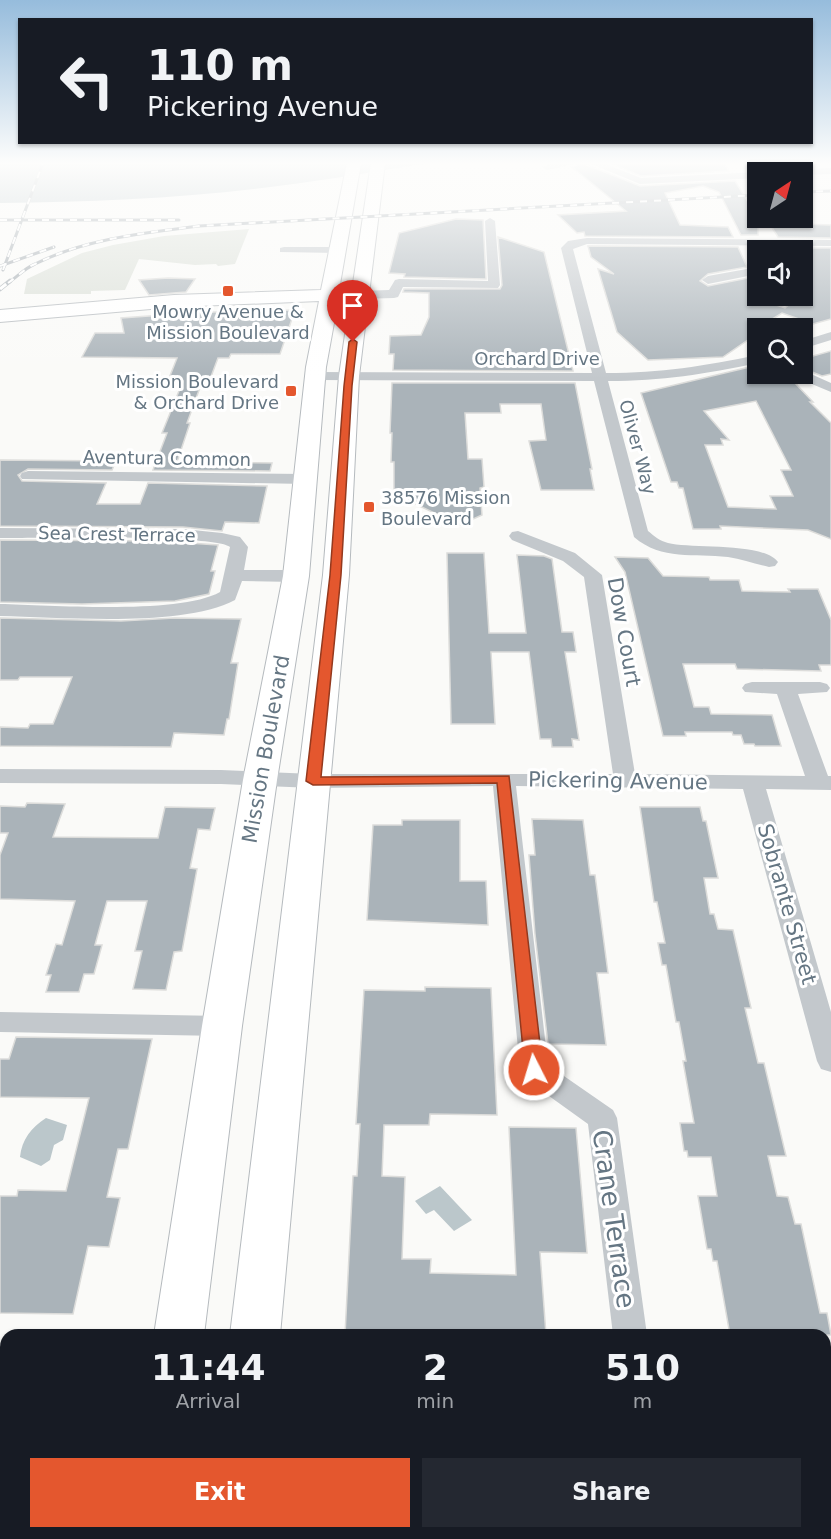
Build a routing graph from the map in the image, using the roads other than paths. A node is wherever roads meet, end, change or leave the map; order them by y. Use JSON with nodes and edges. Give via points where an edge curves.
{"nodes":[{"id":1,"x":340,"y":235,"type":"edge"},
{"id":2,"x":368,"y":235,"type":"edge"},
{"id":3,"x":491,"y":235,"type":"edge"},
{"id":4,"x":831,"y":243,"type":"edge"},
{"id":5,"x":813,"y":244,"type":"edge"},
{"id":6,"x":747,"y":247,"type":"edge"},
{"id":7,"x":284,"y":250,"type":"dead end"},
{"id":8,"x":337,"y":250,"type":"junction"},
{"id":9,"x":747,"y":272,"type":"edge"},
{"id":10,"x":708,"y":280,"type":"dead end"},
{"id":11,"x":329,"y":295,"type":"junction"},
{"id":12,"x":360,"y":295,"type":"junction"},
{"id":13,"x":0,"y":315,"type":"edge"},
{"id":14,"x":831,"y":336,"type":"edge"},
{"id":15,"x":813,"y":342,"type":"edge"},
{"id":16,"x":747,"y":361,"type":"edge"},
{"id":17,"x":314,"y":376,"type":"junction"},
{"id":18,"x":349,"y":376,"type":"junction"},
{"id":19,"x":600,"y":378,"type":"junction"},
{"id":20,"x":813,"y":380,"type":"edge"},
{"id":21,"x":831,"y":388,"type":"edge"},
{"id":22,"x":37,"y":461,"type":"dead end"},
{"id":23,"x":305,"y":479,"type":"junction"},
{"id":24,"x":0,"y":533,"type":"edge"},
{"id":25,"x":518,"y":536,"type":"dead end"},
{"id":26,"x":769,"y":562,"type":"dead end"},
{"id":27,"x":233,"y":575,"type":"junction"},
{"id":28,"x":296,"y":576,"type":"junction"},
{"id":29,"x":0,"y":610,"type":"edge"},
{"id":30,"x":752,"y":688,"type":"dead end"},
{"id":31,"x":786,"y":688,"type":"junction"},
{"id":32,"x":820,"y":688,"type":"dead end"},
{"id":33,"x":0,"y":776,"type":"edge"},
{"id":34,"x":504,"y":779,"type":"junction"},
{"id":35,"x":260,"y":780,"type":"junction"},
{"id":36,"x":313,"y":781,"type":"junction"},
{"id":37,"x":625,"y":781,"type":"junction"},
{"id":38,"x":753,"y":782,"type":"junction"},
{"id":39,"x":825,"y":783,"type":"edge"},
{"id":40,"x":0,"y":1022,"type":"edge"},
{"id":41,"x":222,"y":1026,"type":"junction"},
{"id":42,"x":831,"y":1061,"type":"edge"},
{"id":43,"x":180,"y":1329,"type":"edge"},
{"id":44,"x":256,"y":1329,"type":"edge"},
{"id":45,"x":629,"y":1329,"type":"edge"}],
"edges":[{"from":1,"to":8,"type":"main road","name":"Mission Boulevard"},
{"from":2,"to":12,"type":"main road"},
{"from":3,"to":12,"type":"street","via":[[494,285],[399,283],[394,294]]},
{"from":4,"to":5,"type":"street"},
{"from":6,"to":19,"type":"street","name":"Oliver Way","via":[[572,243],[567,248]]},
{"from":7,"to":8,"type":"street"},
{"from":8,"to":11,"type":"main road","name":"Mission Boulevard"},
{"from":9,"to":10,"type":"street"},
{"from":11,"to":12,"type":"main road"},
{"from":11,"to":13,"type":"main road","via":[[177,300]]},
{"from":11,"to":17,"type":"main road","name":"Mission Boulevard"},
{"from":12,"to":18,"type":"main road"},
{"from":14,"to":15,"type":"street"},
{"from":16,"to":19,"type":"street","name":"Orchard Drive","via":[[691,373]]},
{"from":17,"to":18,"type":"street","name":"Orchard Drive"},
{"from":17,"to":23,"type":"main road","name":"Mission Boulevard"},
{"from":18,"to":19,"type":"street","name":"Orchard Drive"},
{"from":18,"to":36,"type":"main road","via":[[336,575]]},
{"from":19,"to":26,"type":"street","name":"Oliver Way","via":[[640,533],[651,544],[674,550],[728,552]]},
{"from":20,"to":21,"type":"street"},
{"from":22,"to":23,"type":"street","name":"Aventura Common","via":[[24,483]]},
{"from":23,"to":28,"type":"main road","name":"Mission Boulevard"},
{"from":24,"to":27,"type":"street","name":"Sea Crest Terrace","via":[[183,534],[234,541],[239,547]]},
{"from":25,"to":37,"type":"street","name":"Dow Court","via":[[569,557],[593,575]]},
{"from":27,"to":28,"type":"street"},
{"from":27,"to":29,"type":"street","via":[[229,595],[218,604],[199,608]]},
{"from":28,"to":35,"type":"main road","name":"Mission Boulevard"},
{"from":30,"to":31,"type":"street"},
{"from":31,"to":32,"type":"street"},
{"from":31,"to":39,"type":"street"},
{"from":33,"to":35,"type":"street","name":"Pickering Avenue"},
{"from":34,"to":36,"type":"street","name":"Pickering Avenue"},
{"from":34,"to":37,"type":"street","name":"Pickering Avenue"},
{"from":34,"to":45,"type":"street","name":"Crane Terrace","via":[[534,1070],[602,1118]]},
{"from":35,"to":36,"type":"street","name":"Pickering Avenue"},
{"from":35,"to":41,"type":"main road","name":"Mission Boulevard"},
{"from":36,"to":44,"type":"main road"},
{"from":37,"to":38,"type":"street","name":"Pickering Avenue"},
{"from":38,"to":39,"type":"street","name":"Pickering Avenue"},
{"from":38,"to":42,"type":"street","name":"Sobrante Street"},
{"from":40,"to":41,"type":"street"},
{"from":41,"to":43,"type":"main road","name":"Mission Boulevard"}]}
